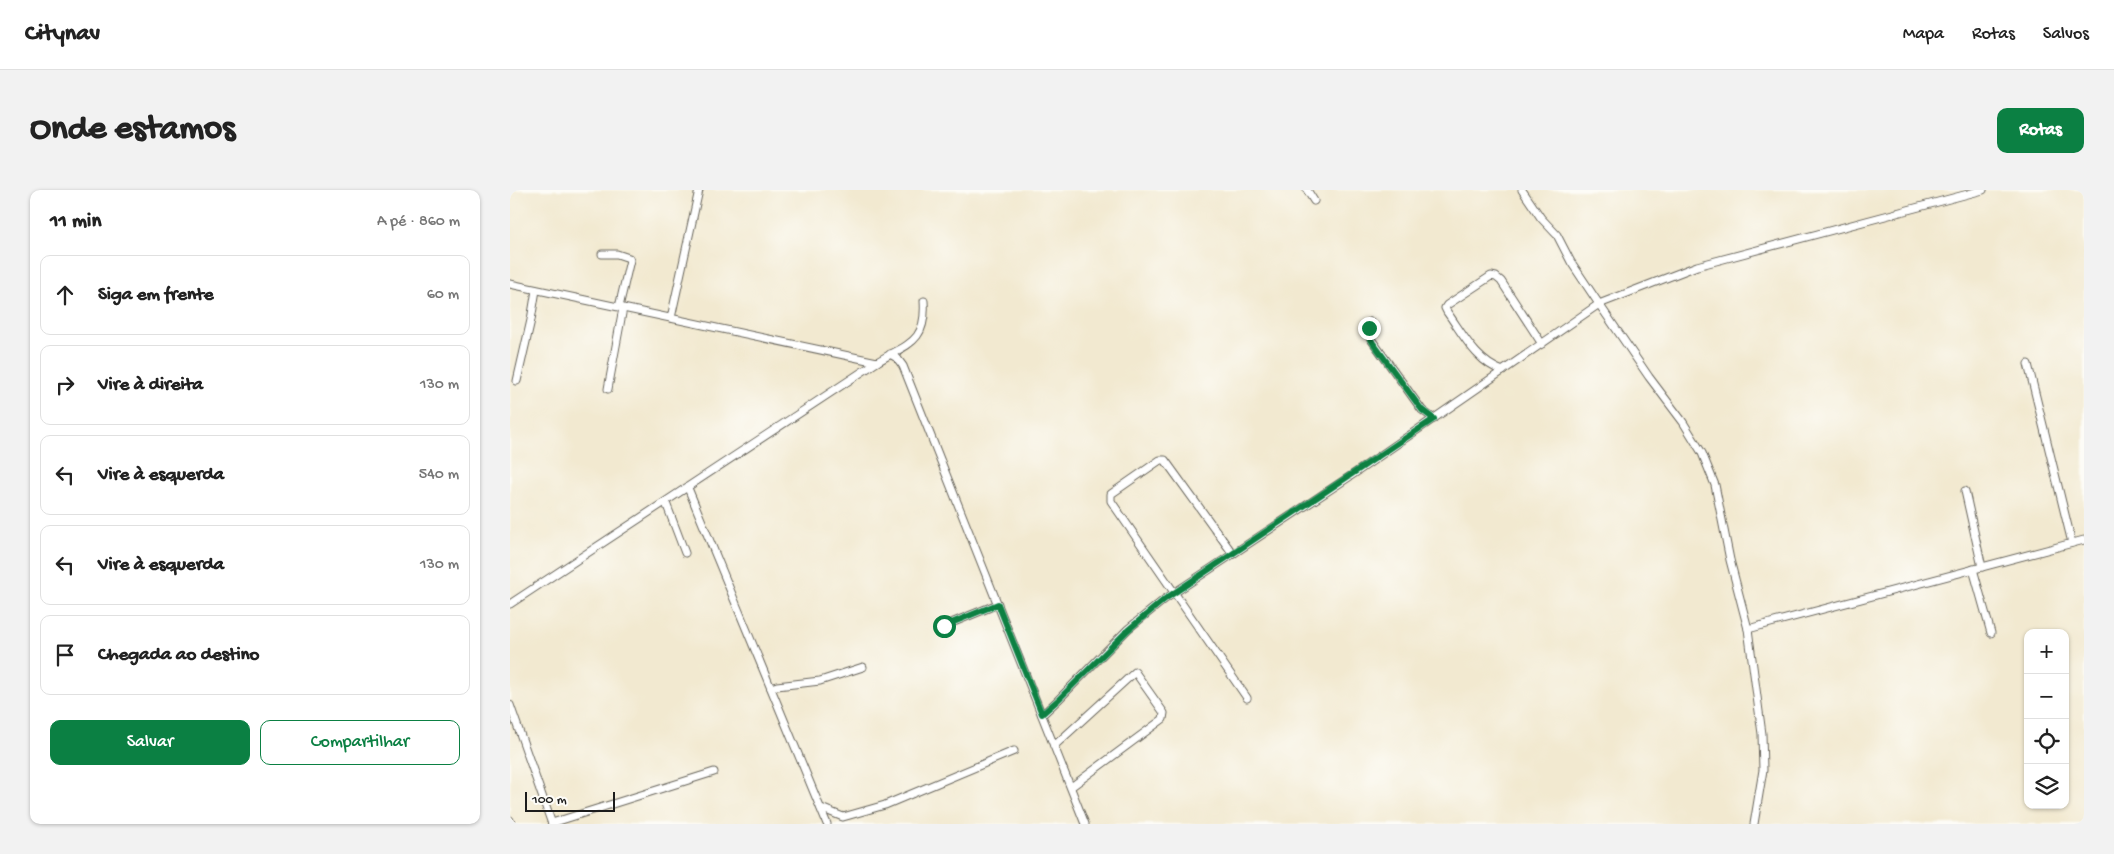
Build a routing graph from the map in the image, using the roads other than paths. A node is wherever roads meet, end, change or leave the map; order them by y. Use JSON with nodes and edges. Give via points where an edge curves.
{"nodes":[{"id":1,"x":699,"y":190,"type":"edge"},
{"id":2,"x":1307,"y":190,"type":"edge"},
{"id":3,"x":1522,"y":190,"type":"edge"},
{"id":4,"x":1983,"y":190,"type":"edge"},
{"id":5,"x":1314,"y":201,"type":"dead end"},
{"id":6,"x":602,"y":254,"type":"dead end"},
{"id":7,"x":510,"y":284,"type":"edge"},
{"id":8,"x":536,"y":290,"type":"junction"},
{"id":9,"x":924,"y":301,"type":"dead end"},
{"id":10,"x":1599,"y":304,"type":"junction"},
{"id":11,"x":621,"y":308,"type":"junction"},
{"id":12,"x":672,"y":318,"type":"junction"},
{"id":13,"x":1370,"y":322,"type":"dead end"},
{"id":14,"x":1542,"y":344,"type":"junction"},
{"id":15,"x":890,"y":354,"type":"junction"},
{"id":16,"x":877,"y":362,"type":"junction"},
{"id":17,"x":2028,"y":364,"type":"dead end"},
{"id":18,"x":1503,"y":371,"type":"junction"},
{"id":19,"x":517,"y":381,"type":"dead end"},
{"id":20,"x":608,"y":389,"type":"dead end"},
{"id":21,"x":1434,"y":419,"type":"junction"},
{"id":22,"x":688,"y":488,"type":"junction"},
{"id":23,"x":1965,"y":491,"type":"dead end"},
{"id":24,"x":666,"y":503,"type":"junction"},
{"id":25,"x":2084,"y":540,"type":"edge"},
{"id":26,"x":2072,"y":543,"type":"junction"},
{"id":27,"x":685,"y":553,"type":"dead end"},
{"id":28,"x":1233,"y":554,"type":"junction"},
{"id":29,"x":1982,"y":567,"type":"junction"},
{"id":30,"x":1973,"y":569,"type":"junction"},
{"id":31,"x":1174,"y":593,"type":"junction"},
{"id":32,"x":510,"y":604,"type":"edge"},
{"id":33,"x":998,"y":604,"type":"junction"},
{"id":34,"x":944,"y":626,"type":"dead end"},
{"id":35,"x":1748,"y":629,"type":"junction"},
{"id":36,"x":1991,"y":633,"type":"dead end"},
{"id":37,"x":863,"y":667,"type":"dead end"},
{"id":38,"x":771,"y":688,"type":"junction"},
{"id":39,"x":1248,"y":698,"type":"dead end"},
{"id":40,"x":510,"y":704,"type":"edge"},
{"id":41,"x":1042,"y":714,"type":"junction"},
{"id":42,"x":1054,"y":746,"type":"junction"},
{"id":43,"x":1014,"y":751,"type":"dead end"},
{"id":44,"x":714,"y":772,"type":"dead end"},
{"id":45,"x":1070,"y":787,"type":"junction"},
{"id":46,"x":821,"y":808,"type":"junction"},
{"id":47,"x":552,"y":823,"type":"edge"},
{"id":48,"x":827,"y":824,"type":"edge"},
{"id":49,"x":1085,"y":824,"type":"edge"},
{"id":50,"x":1754,"y":824,"type":"edge"}],
"edges":[{"from":1,"to":12,"type":"street"},
{"from":2,"to":5,"type":"street"},
{"from":3,"to":10,"type":"street","via":[[1557,235]]},
{"from":4,"to":10,"type":"street","via":[[1697,266]]},
{"from":6,"to":11,"type":"street","via":[[617,254],[630,260]]},
{"from":7,"to":8,"type":"street"},
{"from":8,"to":11,"type":"street"},
{"from":8,"to":19,"type":"street"},
{"from":9,"to":15,"type":"street","via":[[917,338]]},
{"from":10,"to":14,"type":"street"},
{"from":10,"to":35,"type":"street","via":[[1702,453],[1715,485]]},
{"from":11,"to":12,"type":"street"},
{"from":11,"to":20,"type":"street"},
{"from":12,"to":16,"type":"street"},
{"from":13,"to":21,"type":"street","via":[[1368,333],[1371,339],[1422,410]]},
{"from":14,"to":18,"type":"street"},
{"from":14,"to":18,"type":"street","via":[[1496,277],[1491,276],[1447,305],[1447,312],[1480,358]]},
{"from":15,"to":16,"type":"street"},
{"from":15,"to":33,"type":"street","via":[[903,366]]},
{"from":16,"to":22,"type":"street"},
{"from":17,"to":26,"type":"street"},
{"from":18,"to":21,"type":"street"},
{"from":21,"to":28,"type":"street"},
{"from":22,"to":24,"type":"street"},
{"from":22,"to":38,"type":"street"},
{"from":23,"to":29,"type":"street"},
{"from":24,"to":27,"type":"street"},
{"from":24,"to":32,"type":"street"},
{"from":25,"to":26,"type":"street"},
{"from":26,"to":29,"type":"street"},
{"from":28,"to":31,"type":"street"},
{"from":28,"to":31,"type":"street","via":[[1165,460],[1160,460],[1111,494],[1111,501]]},
{"from":29,"to":30,"type":"street"},
{"from":30,"to":35,"type":"street"},
{"from":30,"to":36,"type":"street"},
{"from":31,"to":39,"type":"street"},
{"from":31,"to":41,"type":"street","via":[[1128,630]]},
{"from":33,"to":34,"type":"street"},
{"from":33,"to":41,"type":"street"},
{"from":35,"to":50,"type":"street","via":[[1762,734],[1763,770]]},
{"from":37,"to":38,"type":"street","via":[[820,681]]},
{"from":38,"to":46,"type":"street"},
{"from":40,"to":47,"type":"street"},
{"from":41,"to":42,"type":"street"},
{"from":42,"to":45,"type":"street"},
{"from":42,"to":45,"type":"street","via":[[1135,672],[1164,713],[1163,720]]},
{"from":43,"to":46,"type":"street","via":[[863,813],[843,817]]},
{"from":44,"to":47,"type":"street"},
{"from":45,"to":49,"type":"street"},
{"from":46,"to":48,"type":"street"}]}
